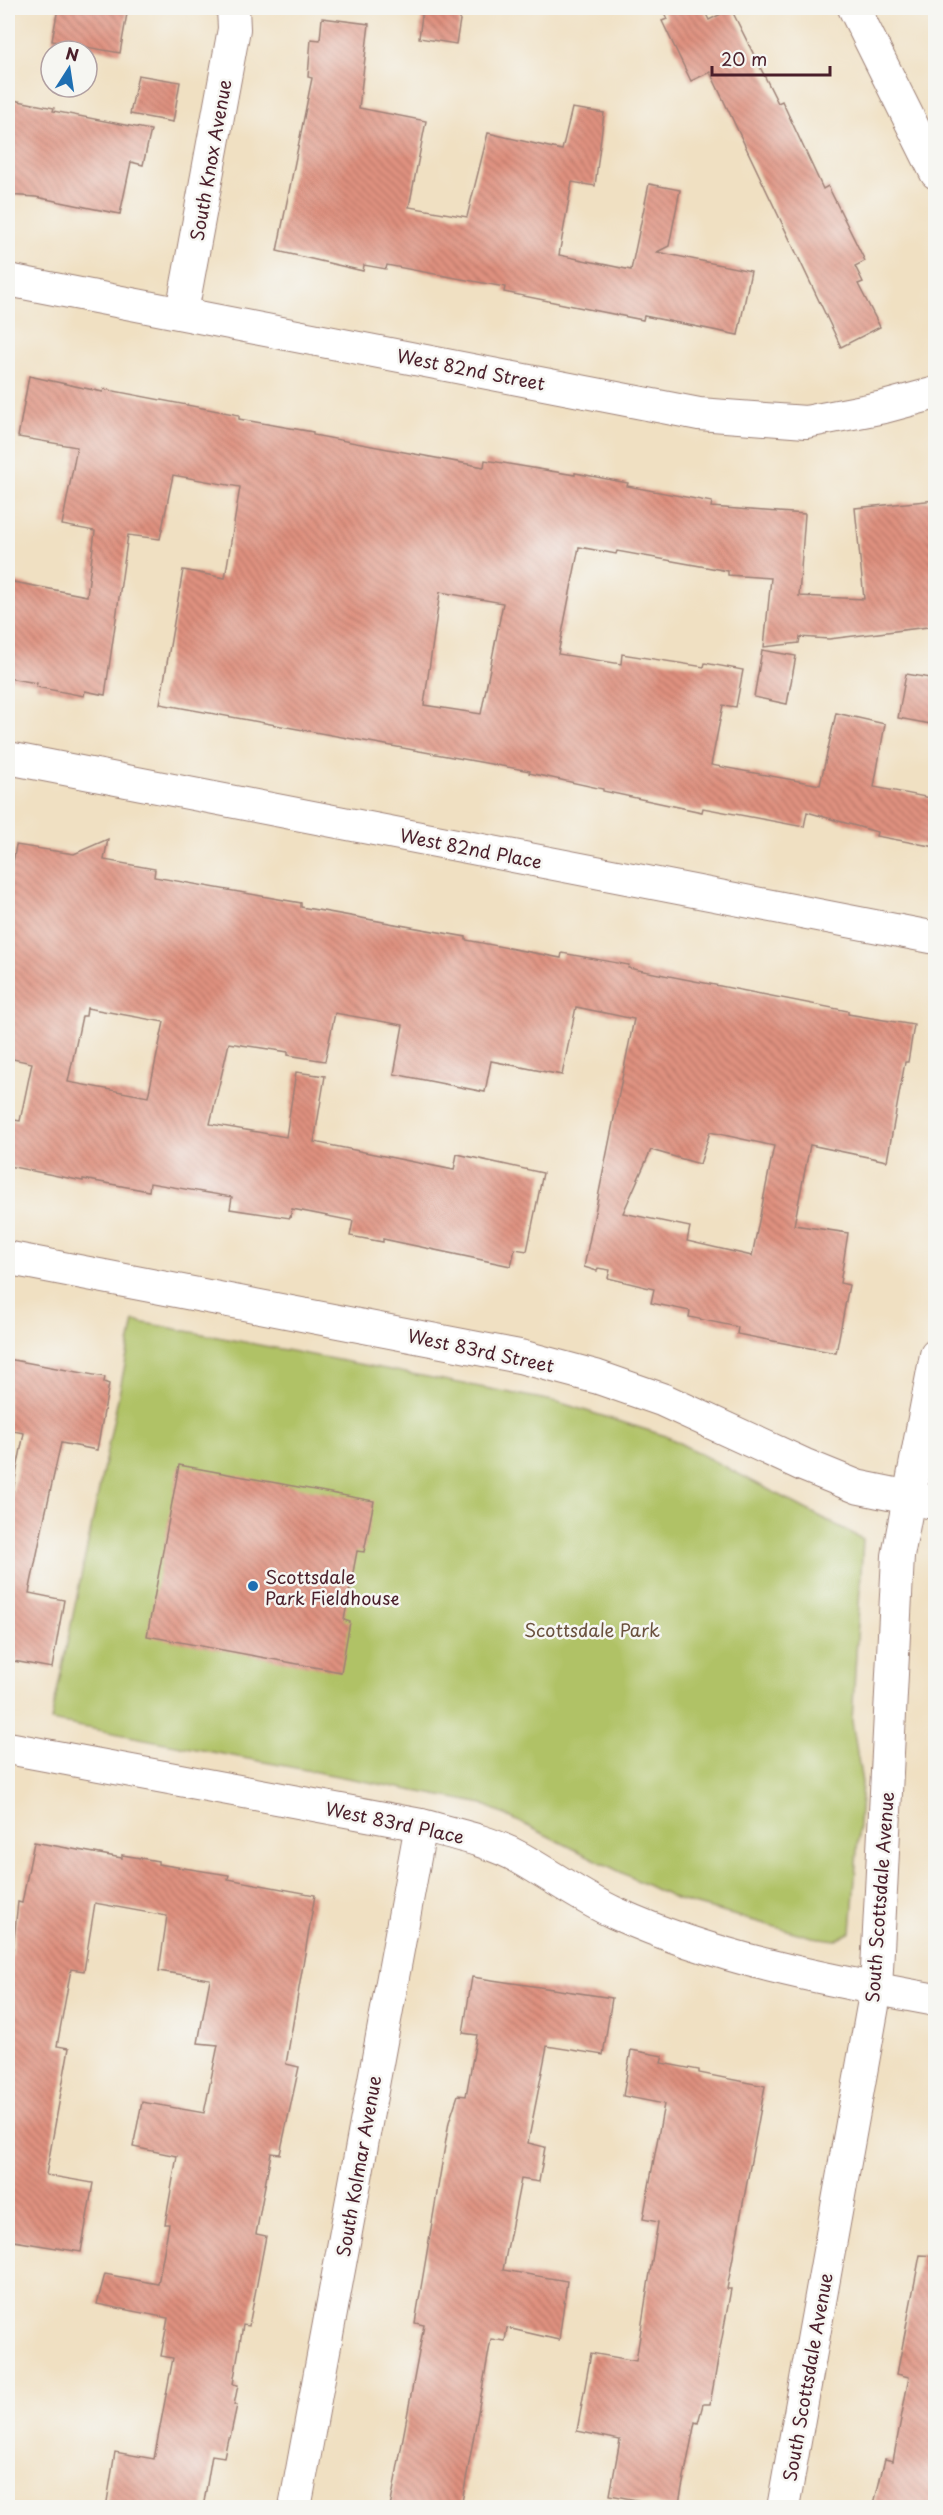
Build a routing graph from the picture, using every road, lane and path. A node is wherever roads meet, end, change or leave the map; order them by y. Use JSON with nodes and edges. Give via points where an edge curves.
{"nodes":[{"id":1,"x":233,"y":8,"type":"edge"},
{"id":2,"x":854,"y":8,"type":"edge"},
{"id":3,"x":936,"y":172,"type":"edge"},
{"id":4,"x":8,"y":280,"type":"edge"},
{"id":5,"x":182,"y":312,"type":"junction"},
{"id":6,"x":936,"y":393,"type":"edge"},
{"id":7,"x":8,"y":758,"type":"edge"},
{"id":8,"x":936,"y":938,"type":"edge"},
{"id":9,"x":8,"y":1258,"type":"edge"},
{"id":10,"x":936,"y":1355,"type":"edge"},
{"id":11,"x":922,"y":1500,"type":"edge"},
{"id":12,"x":8,"y":1748,"type":"edge"},
{"id":13,"x":422,"y":1825,"type":"junction"},
{"id":14,"x":876,"y":1989,"type":"junction"},
{"id":15,"x":936,"y":2000,"type":"edge"},
{"id":16,"x":295,"y":2508,"type":"edge"},
{"id":17,"x":783,"y":2508,"type":"edge"}],
"edges":[{"from":1,"to":5,"type":"street","name":"South Knox Avenue","via":[[234,28]]},
{"from":2,"to":3,"type":"street"},
{"from":4,"to":5,"type":"street","name":"West 82nd Street"},
{"from":5,"to":6,"type":"street","name":"West 82nd Street","via":[[699,414],[806,422]]},
{"from":7,"to":8,"type":"street","name":"West 82nd Place"},
{"from":9,"to":11,"type":"street","name":"West 83rd Street","via":[[533,1359],[663,1400],[858,1487]]},
{"from":10,"to":11,"type":"street","name":"South Scottsdale Avenue"},
{"from":11,"to":14,"type":"street","name":"South Scottsdale Avenue","via":[[898,1556]]},
{"from":12,"to":13,"type":"street","name":"West 83rd Place"},
{"from":13,"to":14,"type":"street","name":"West 83rd Place","via":[[476,1839],[519,1858],[613,1912],[680,1940]]},
{"from":13,"to":16,"type":"street","name":"South Kolmar Avenue"},
{"from":14,"to":15,"type":"street","name":"West 83rd Place"},
{"from":14,"to":17,"type":"street","name":"South Scottsdale Avenue"}]}
